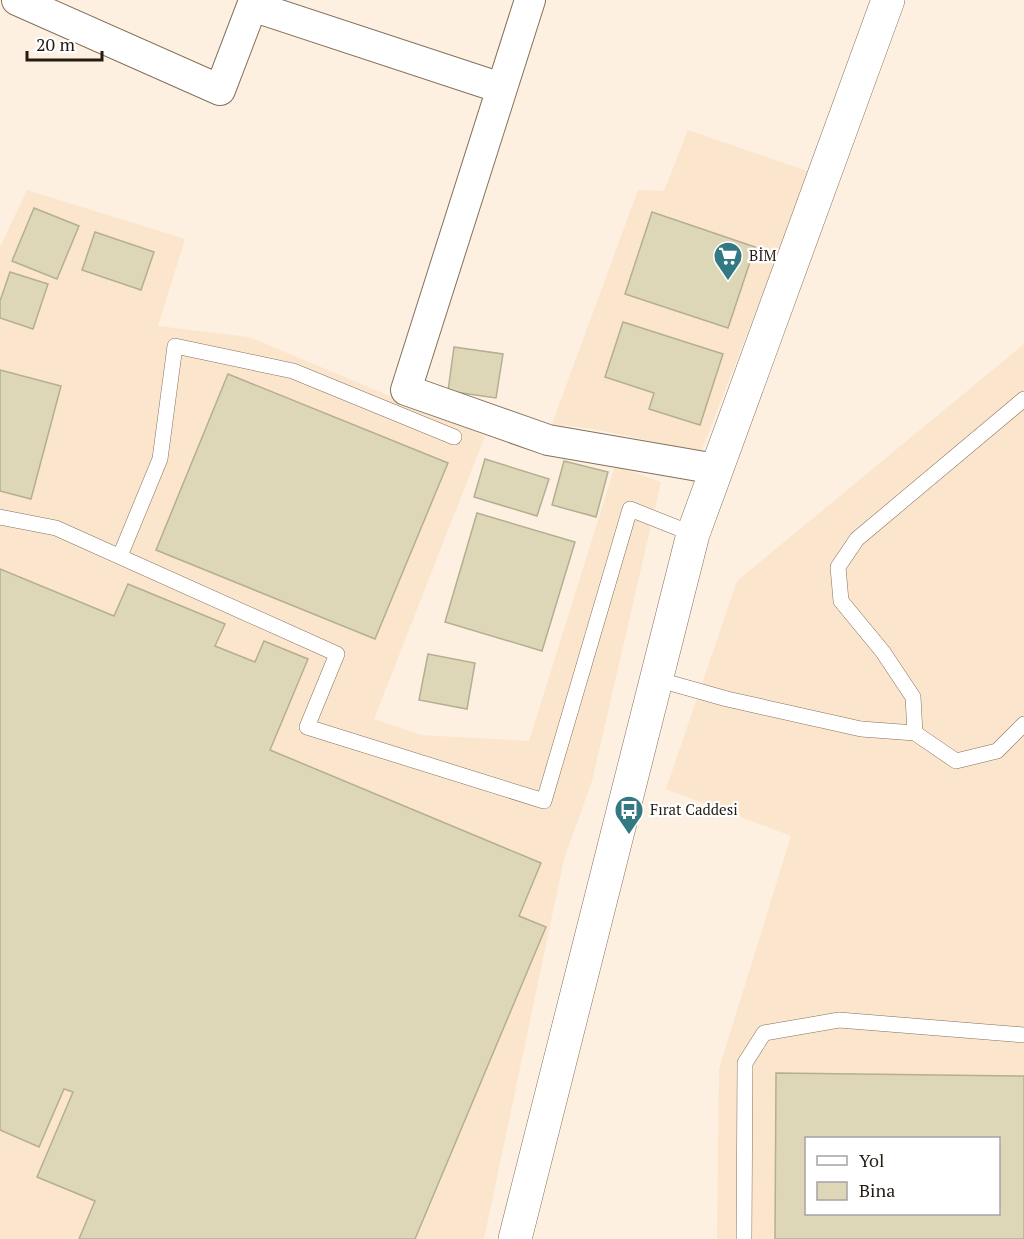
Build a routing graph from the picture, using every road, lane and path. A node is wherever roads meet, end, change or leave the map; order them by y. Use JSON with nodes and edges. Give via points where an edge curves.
{"nodes":[{"id":1,"x":17,"y":0,"type":"edge"},
{"id":2,"x":530,"y":0,"type":"edge"},
{"id":3,"x":888,"y":0,"type":"edge"},
{"id":4,"x":501,"y":88,"type":"junction"},
{"id":5,"x":1024,"y":399,"type":"edge"},
{"id":6,"x":454,"y":437,"type":"dead end"},
{"id":7,"x":716,"y":469,"type":"junction"},
{"id":8,"x":0,"y":517,"type":"edge"},
{"id":9,"x":693,"y":534,"type":"junction"},
{"id":10,"x":120,"y":556,"type":"junction"},
{"id":11,"x":656,"y":680,"type":"junction"},
{"id":12,"x":1024,"y":724,"type":"edge"},
{"id":13,"x":915,"y":734,"type":"junction"},
{"id":14,"x":1024,"y":1035,"type":"edge"},
{"id":15,"x":515,"y":1239,"type":"edge"},
{"id":16,"x":744,"y":1239,"type":"edge"}],
"edges":[{"from":1,"to":4,"type":"street","via":[[220,90],[252,6]]},
{"from":2,"to":4,"type":"street"},
{"from":3,"to":7,"type":"street"},
{"from":4,"to":7,"type":"street","via":[[406,390],[548,440]]},
{"from":5,"to":13,"type":"lane","via":[[857,538],[838,567],[841,601],[913,697]]},
{"from":6,"to":10,"type":"lane","via":[[292,371],[175,346],[160,459]]},
{"from":7,"to":9,"type":"street"},
{"from":8,"to":10,"type":"lane","via":[[56,528]]},
{"from":9,"to":10,"type":"lane","via":[[630,509],[544,801],[307,727],[337,654]]},
{"from":9,"to":11,"type":"street"},
{"from":11,"to":13,"type":"lane","via":[[861,729]]},
{"from":11,"to":15,"type":"street"},
{"from":12,"to":13,"type":"lane","via":[[997,752],[956,760]]},
{"from":14,"to":16,"type":"lane","via":[[839,1020],[764,1033],[745,1063]]}]}
